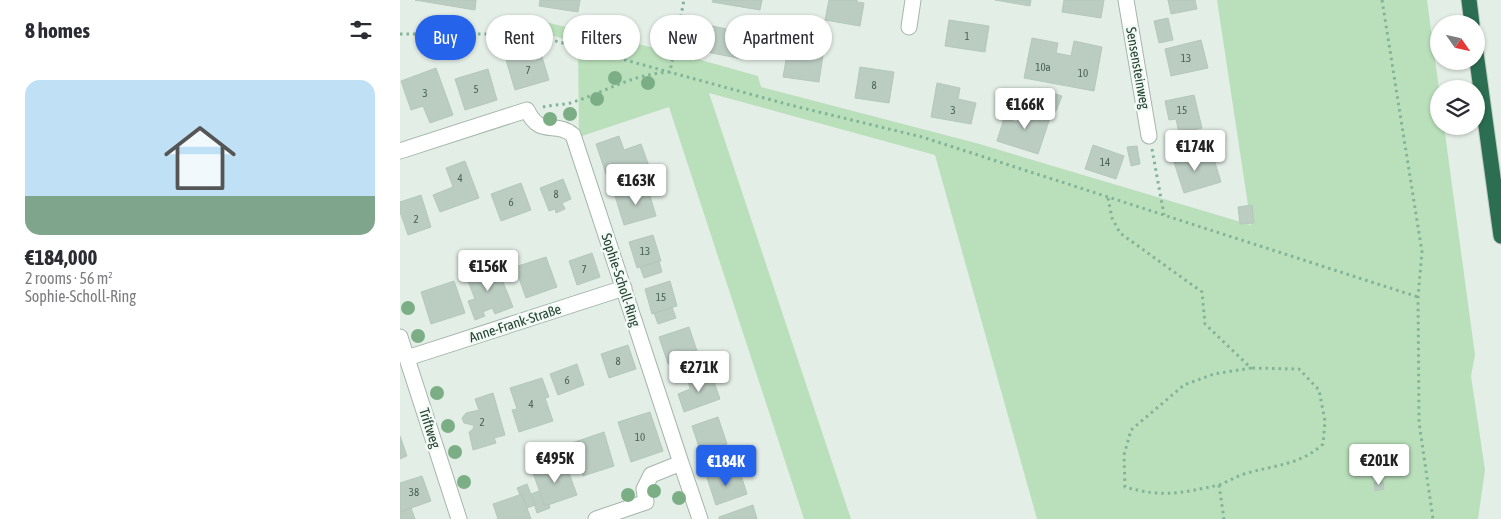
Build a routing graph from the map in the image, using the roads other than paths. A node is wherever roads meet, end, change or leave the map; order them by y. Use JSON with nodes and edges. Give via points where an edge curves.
{"nodes":[{"id":1,"x":913,"y":0,"type":"edge"},
{"id":2,"x":1126,"y":0,"type":"edge"},
{"id":3,"x":1469,"y":0,"type":"edge"},
{"id":4,"x":1471,"y":15,"type":"edge"},
{"id":5,"x":909,"y":27,"type":"dead end"},
{"id":6,"x":1478,"y":70,"type":"edge"},
{"id":7,"x":1149,"y":136,"type":"road end"},
{"id":8,"x":400,"y":152,"type":"edge"},
{"id":9,"x":1501,"y":236,"type":"edge"},
{"id":10,"x":624,"y":288,"type":"junction"},
{"id":11,"x":400,"y":338,"type":"edge"},
{"id":12,"x":407,"y":358,"type":"junction"},
{"id":13,"x":681,"y":463,"type":"junction"},
{"id":14,"x":459,"y":519,"type":"edge"},
{"id":15,"x":596,"y":519,"type":"edge"},
{"id":16,"x":700,"y":519,"type":"edge"}],
"edges":[{"from":1,"to":5,"type":"street"},
{"from":2,"to":7,"type":"street","name":"Sensensteinweg"},
{"from":3,"to":4,"type":"highway"},
{"from":6,"to":9,"type":"highway"},
{"from":8,"to":10,"type":"street","name":"Sophie-Scholl-Ring","via":[[527,110],[531,119],[540,126],[567,130],[573,135]]},
{"from":10,"to":12,"type":"street","name":"Anne-Frank-Straße"},
{"from":10,"to":13,"type":"street","name":"Sophie-Scholl-Ring"},
{"from":11,"to":12,"type":"street","name":"Triftweg"},
{"from":12,"to":14,"type":"street","name":"Triftweg"},
{"from":13,"to":15,"type":"street","via":[[651,475],[644,489],[646,502]]},
{"from":13,"to":16,"type":"street","name":"Sophie-Scholl-Ring"}]}
